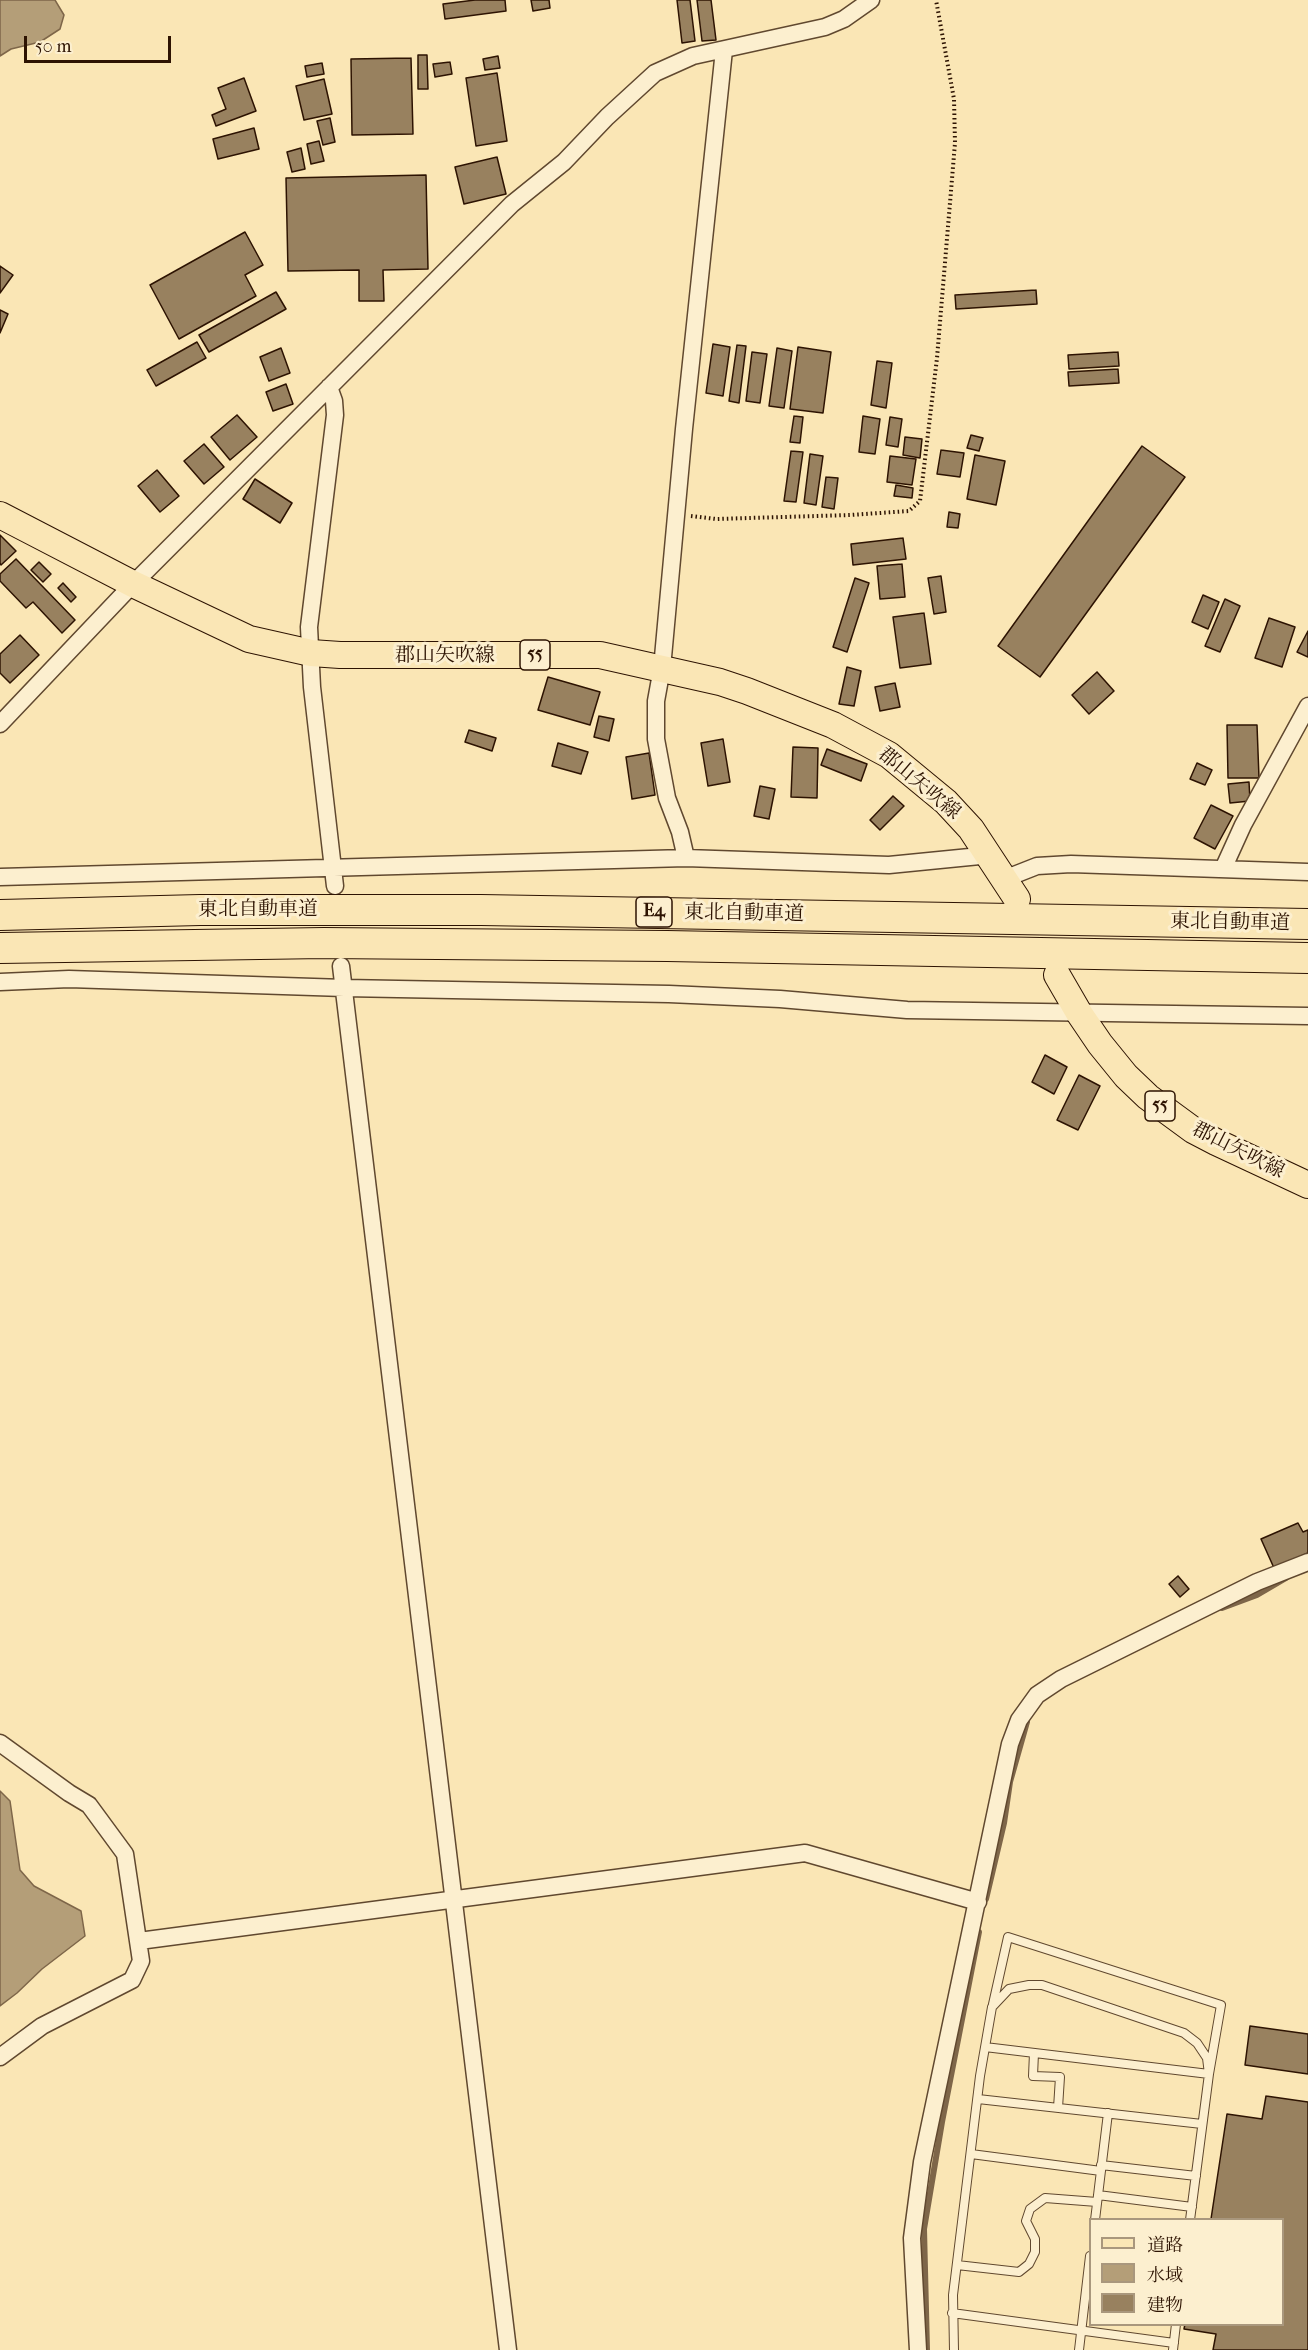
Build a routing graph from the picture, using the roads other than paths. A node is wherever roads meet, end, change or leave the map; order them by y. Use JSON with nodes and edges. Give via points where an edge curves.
{"nodes":[{"id":1,"x":871,"y":0,"type":"edge"},
{"id":2,"x":724,"y":50,"type":"junction"},
{"id":3,"x":329,"y":387,"type":"junction"},
{"id":4,"x":0,"y":515,"type":"edge"},
{"id":5,"x":133,"y":584,"type":"junction"},
{"id":6,"x":311,"y":653,"type":"junction"},
{"id":7,"x":662,"y":668,"type":"junction"},
{"id":8,"x":1308,"y":706,"type":"edge"},
{"id":9,"x":0,"y":724,"type":"edge"},
{"id":10,"x":990,"y":855,"type":"junction"},
{"id":11,"x":686,"y":858,"type":"junction"},
{"id":12,"x":332,"y":866,"type":"junction"},
{"id":13,"x":1222,"y":869,"type":"junction"},
{"id":14,"x":1308,"y":872,"type":"edge"},
{"id":15,"x":0,"y":877,"type":"edge"},
{"id":16,"x":334,"y":886,"type":"dead end"},
{"id":17,"x":1010,"y":889,"type":"joint"},
{"id":18,"x":0,"y":915,"type":"edge"},
{"id":19,"x":1308,"y":924,"type":"edge"},
{"id":20,"x":0,"y":948,"type":"edge"},
{"id":21,"x":1308,"y":958,"type":"edge"},
{"id":22,"x":341,"y":966,"type":"dead end"},
{"id":23,"x":1057,"y":975,"type":"dead end"},
{"id":24,"x":0,"y":982,"type":"edge"},
{"id":25,"x":344,"y":988,"type":"junction"},
{"id":26,"x":1079,"y":1013,"type":"junction"},
{"id":27,"x":1308,"y":1016,"type":"edge"},
{"id":28,"x":1308,"y":1185,"type":"edge"},
{"id":29,"x":1308,"y":1562,"type":"edge"},
{"id":30,"x":0,"y":1743,"type":"edge"},
{"id":31,"x":454,"y":1898,"type":"junction"},
{"id":32,"x":978,"y":1902,"type":"junction"},
{"id":33,"x":139,"y":1941,"type":"junction"},
{"id":34,"x":992,"y":2007,"type":"junction"},
{"id":35,"x":985,"y":2047,"type":"junction"},
{"id":36,"x":1034,"y":2053,"type":"junction"},
{"id":37,"x":0,"y":2057,"type":"edge"},
{"id":38,"x":1209,"y":2074,"type":"junction"},
{"id":39,"x":978,"y":2099,"type":"junction"},
{"id":40,"x":1058,"y":2108,"type":"junction"},
{"id":41,"x":1108,"y":2113,"type":"junction"},
{"id":42,"x":1202,"y":2124,"type":"junction"},
{"id":43,"x":971,"y":2154,"type":"junction"},
{"id":44,"x":1101,"y":2168,"type":"junction"},
{"id":45,"x":1196,"y":2176,"type":"junction"},
{"id":46,"x":1098,"y":2198,"type":"junction"},
{"id":47,"x":1191,"y":2207,"type":"junction"},
{"id":48,"x":1095,"y":2218,"type":"edge"},
{"id":49,"x":1190,"y":2218,"type":"edge"},
{"id":50,"x":957,"y":2265,"type":"junction"},
{"id":51,"x":1089,"y":2265,"type":"edge"},
{"id":52,"x":952,"y":2313,"type":"junction"},
{"id":53,"x":1176,"y":2326,"type":"edge"},
{"id":54,"x":1082,"y":2330,"type":"junction"},
{"id":55,"x":1173,"y":2346,"type":"edge"},
{"id":56,"x":508,"y":2350,"type":"edge"},
{"id":57,"x":918,"y":2350,"type":"edge"},
{"id":58,"x":954,"y":2350,"type":"edge"},
{"id":59,"x":1079,"y":2350,"type":"edge"}],
"edges":[{"from":1,"to":2,"type":"street","via":[[825,27]]},
{"from":2,"to":3,"type":"street","via":[[693,56],[655,73],[564,162],[512,204]]},
{"from":2,"to":7,"type":"street"},
{"from":3,"to":5,"type":"street"},
{"from":3,"to":6,"type":"street","via":[[335,415],[309,627]]},
{"from":4,"to":5,"type":"main road","name":"郡山矢吹線","number":"55"},
{"from":5,"to":6,"type":"main road","name":"郡山矢吹線","number":"55","via":[[249,639]]},
{"from":5,"to":9,"type":"street"},
{"from":6,"to":7,"type":"main road","name":"郡山矢吹線","number":"55","via":[[600,655]]},
{"from":6,"to":12,"type":"street"},
{"from":7,"to":10,"type":"main road","name":"郡山矢吹線","number":"55","via":[[747,691],[833,725],[889,755],[946,802]]},
{"from":7,"to":11,"type":"street","via":[[656,701],[656,739],[667,798]]},
{"from":8,"to":13,"type":"street"},
{"from":10,"to":11,"type":"street","via":[[889,865]]},
{"from":10,"to":17,"type":"main road","name":"郡山矢吹線","number":"55"},
{"from":11,"to":12,"type":"street"},
{"from":12,"to":15,"type":"street"},
{"from":12,"to":16,"type":"street"},
{"from":13,"to":14,"type":"street"},
{"from":13,"to":17,"type":"street","via":[[1037,866]]},
{"from":18,"to":19,"type":"highway","name":"東北自動車道","number":"E4","via":[[481,910]]},
{"from":20,"to":21,"type":"highway","name":"東北自動車道","number":"E4","via":[[369,943]]},
{"from":22,"to":25,"type":"street"},
{"from":23,"to":26,"type":"main road","name":"郡山矢吹線","number":"55"},
{"from":24,"to":25,"type":"street","via":[[69,980]]},
{"from":25,"to":26,"type":"street","via":[[669,994],[907,1010]]},
{"from":25,"to":31,"type":"street"},
{"from":26,"to":27,"type":"street"},
{"from":26,"to":28,"type":"main road","name":"郡山矢吹線","number":"55","via":[[1126,1076],[1148,1097],[1216,1142]]},
{"from":29,"to":32,"type":"street","via":[[1257,1582],[1061,1679],[1037,1695],[1019,1720],[1010,1744]]},
{"from":30,"to":33,"type":"street","via":[[89,1805],[125,1854]]},
{"from":31,"to":32,"type":"street","via":[[805,1853]]},
{"from":31,"to":33,"type":"street"},
{"from":31,"to":56,"type":"street"},
{"from":32,"to":57,"type":"street","via":[[922,2162],[912,2238]]},
{"from":33,"to":37,"type":"street","via":[[141,1961],[132,1980],[42,2026]]},
{"from":34,"to":35,"type":"lane"},
{"from":34,"to":38,"type":"lane","via":[[1009,1989],[1042,1985],[1184,2033],[1207,2058]]},
{"from":34,"to":38,"type":"lane","via":[[1008,1937],[1221,2006]]},
{"from":35,"to":36,"type":"lane"},
{"from":35,"to":39,"type":"lane"},
{"from":36,"to":38,"type":"lane"},
{"from":36,"to":40,"type":"lane","via":[[1033,2076],[1060,2078]]},
{"from":38,"to":42,"type":"lane"},
{"from":39,"to":40,"type":"lane"},
{"from":39,"to":43,"type":"lane"},
{"from":40,"to":41,"type":"lane"},
{"from":41,"to":42,"type":"lane"},
{"from":41,"to":44,"type":"lane"},
{"from":42,"to":45,"type":"lane"},
{"from":43,"to":44,"type":"lane"},
{"from":43,"to":50,"type":"lane"},
{"from":44,"to":45,"type":"lane"},
{"from":44,"to":46,"type":"lane"},
{"from":45,"to":47,"type":"lane"},
{"from":46,"to":47,"type":"lane"},
{"from":46,"to":48,"type":"lane"},
{"from":46,"to":50,"type":"lane","via":[[1045,2198],[1030,2209],[1026,2221],[1035,2239],[1035,2252],[1019,2272]]},
{"from":47,"to":49,"type":"lane"},
{"from":50,"to":52,"type":"lane"},
{"from":51,"to":54,"type":"lane"},
{"from":52,"to":54,"type":"lane"},
{"from":52,"to":58,"type":"lane"},
{"from":53,"to":55,"type":"lane"},
{"from":54,"to":55,"type":"lane"},
{"from":54,"to":59,"type":"lane"}]}
